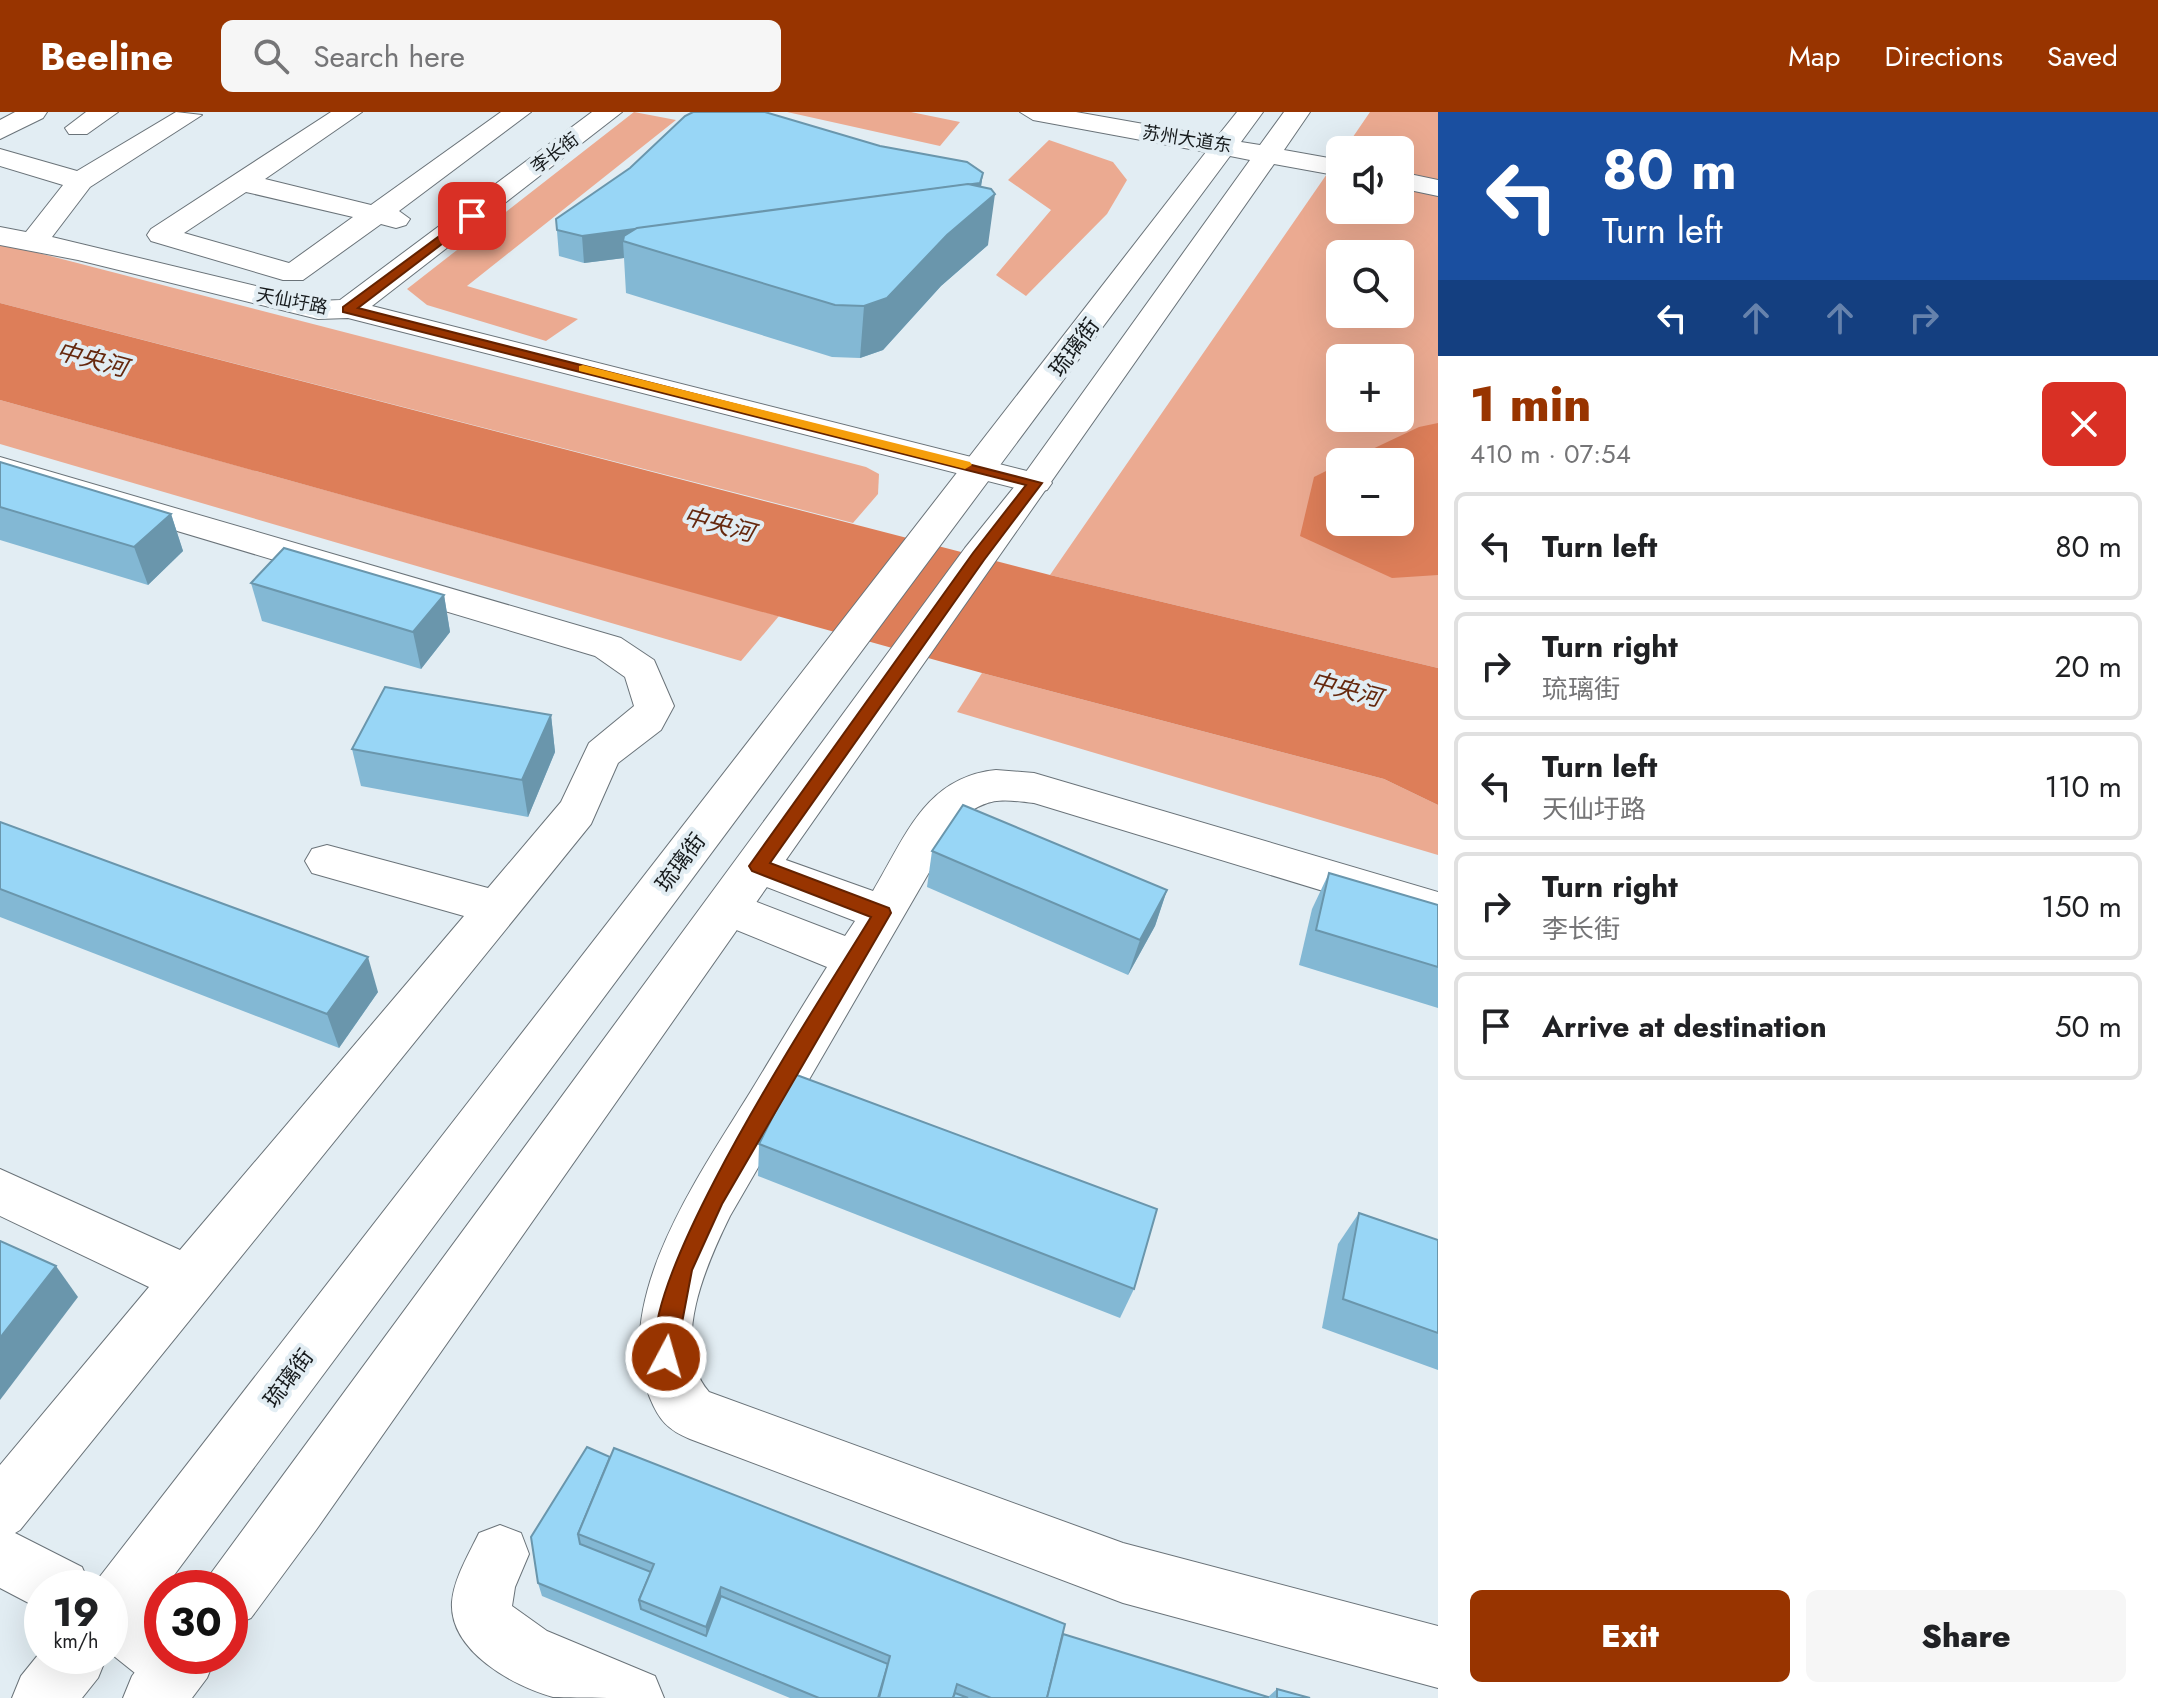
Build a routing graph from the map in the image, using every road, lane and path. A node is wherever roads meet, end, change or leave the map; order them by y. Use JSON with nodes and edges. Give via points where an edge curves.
{"nodes":[{"id":1,"x":34,"y":112,"type":"edge"},
{"id":2,"x":105,"y":112,"type":"edge"},
{"id":3,"x":349,"y":112,"type":"edge"},
{"id":4,"x":518,"y":112,"type":"edge"},
{"id":5,"x":1033,"y":112,"type":"edge"},
{"id":6,"x":1143,"y":112,"type":"edge"},
{"id":7,"x":1297,"y":112,"type":"edge"},
{"id":8,"x":193,"y":116,"type":"edge"},
{"id":9,"x":543,"y":116,"type":"edge"},
{"id":10,"x":600,"y":119,"type":"edge"},
{"id":11,"x":78,"y":128,"type":"dead end"},
{"id":12,"x":1236,"y":129,"type":"edge"},
{"id":13,"x":0,"y":131,"type":"edge"},
{"id":14,"x":1272,"y":145,"type":"junction"},
{"id":15,"x":1326,"y":149,"type":"edge"},
{"id":16,"x":0,"y":157,"type":"edge"},
{"id":17,"x":1326,"y":163,"type":"edge"},
{"id":18,"x":1414,"y":165,"type":"edge"},
{"id":19,"x":1438,"y":170,"type":"edge"},
{"id":20,"x":80,"y":181,"type":"junction"},
{"id":21,"x":241,"y":182,"type":"junction"},
{"id":22,"x":1414,"y":183,"type":"edge"},
{"id":23,"x":1438,"y":188,"type":"edge"},
{"id":24,"x":377,"y":214,"type":"junction"},
{"id":25,"x":448,"y":234,"type":"junction"},
{"id":26,"x":0,"y":236,"type":"edge"},
{"id":27,"x":47,"y":246,"type":"junction"},
{"id":28,"x":348,"y":309,"type":"junction"},
{"id":29,"x":0,"y":467,"type":"edge"},
{"id":30,"x":981,"y":469,"type":"junction"},
{"id":31,"x":1035,"y":483,"type":"junction"},
{"id":32,"x":327,"y":861,"type":"dead end"},
{"id":33,"x":758,"y":866,"type":"junction"},
{"id":34,"x":498,"y":908,"type":"junction"},
{"id":35,"x":728,"y":908,"type":"junction"},
{"id":36,"x":1438,"y":909,"type":"edge"},
{"id":37,"x":882,"y":913,"type":"junction"},
{"id":38,"x":855,"y":959,"type":"junction"},
{"id":39,"x":0,"y":1192,"type":"edge"},
{"id":40,"x":188,"y":1279,"type":"junction"},
{"id":41,"x":0,"y":1510,"type":"edge"},
{"id":42,"x":500,"y":1554,"type":"dead end"},
{"id":43,"x":0,"y":1556,"type":"edge"},
{"id":44,"x":27,"y":1570,"type":"edge"},
{"id":45,"x":248,"y":1573,"type":"edge"},
{"id":46,"x":128,"y":1590,"type":"edge"},
{"id":47,"x":128,"y":1630,"type":"edge"},
{"id":48,"x":144,"y":1645,"type":"edge"},
{"id":49,"x":1438,"y":1657,"type":"edge"},
{"id":50,"x":62,"y":1674,"type":"edge"},
{"id":51,"x":43,"y":1698,"type":"edge"},
{"id":52,"x":633,"y":1698,"type":"edge"}],
"edges":[{"from":1,"to":13,"type":"street"},
{"from":2,"to":11,"type":"street"},
{"from":3,"to":21,"type":"street"},
{"from":4,"to":24,"type":"street"},
{"from":5,"to":12,"type":"street","name":"苏州大道东"},
{"from":6,"to":12,"type":"street","name":"苏州大道东"},
{"from":7,"to":14,"type":"street","name":"琉璃街"},
{"from":8,"to":20,"type":"street"},
{"from":8,"to":27,"type":"street","via":[[104,188]]},
{"from":9,"to":10,"type":"street"},
{"from":10,"to":25,"type":"street","name":"李长街"},
{"from":12,"to":14,"type":"street","name":"苏州大道东"},
{"from":12,"to":30,"type":"street","name":"琉璃街"},
{"from":14,"to":15,"type":"street","name":"苏州大道东"},
{"from":14,"to":17,"type":"street","name":"苏州大道东"},
{"from":14,"to":31,"type":"street","name":"琉璃街"},
{"from":16,"to":20,"type":"street"},
{"from":18,"to":19,"type":"street"},
{"from":20,"to":27,"type":"street"},
{"from":21,"to":24,"type":"street"},
{"from":21,"to":24,"type":"street","via":[[161,235],[293,274]]},
{"from":22,"to":23,"type":"street"},
{"from":24,"to":25,"type":"street"},
{"from":25,"to":28,"type":"street","name":"李长街"},
{"from":26,"to":27,"type":"street","name":"天仙圩路"},
{"from":27,"to":28,"type":"street","name":"天仙圩路","via":[[318,310]]},
{"from":28,"to":30,"type":"street","name":"天仙圩路"},
{"from":29,"to":34,"type":"street","via":[[608,647],[636,661],[645,672],[652,716],[597,761],[589,794]]},
{"from":30,"to":31,"type":"street","name":"天仙圩路"},
{"from":30,"to":46,"type":"street","name":"琉璃街"},
{"from":31,"to":33,"type":"street","name":"琉璃街"},
{"from":32,"to":34,"type":"street"},
{"from":33,"to":35,"type":"street","name":"琉璃街"},
{"from":33,"to":37,"type":"street"},
{"from":34,"to":40,"type":"street"},
{"from":35,"to":38,"type":"street"},
{"from":35,"to":45,"type":"street","name":"琉璃街"},
{"from":36,"to":37,"type":"street","via":[[1034,788],[1000,784],[969,789],[945,808]]},
{"from":37,"to":38,"type":"street"},
{"from":38,"to":49,"type":"street","via":[[714,1198],[681,1270],[665,1339],[674,1397],[690,1412],[1123,1573]]},
{"from":39,"to":40,"type":"street"},
{"from":40,"to":41,"type":"street"},
{"from":42,"to":52,"type":"street","via":[[486,1584],[482,1612],[492,1630],[513,1646]]},
{"from":43,"to":44,"type":"street"},
{"from":47,"to":48,"type":"street"},
{"from":50,"to":51,"type":"street"}]}
